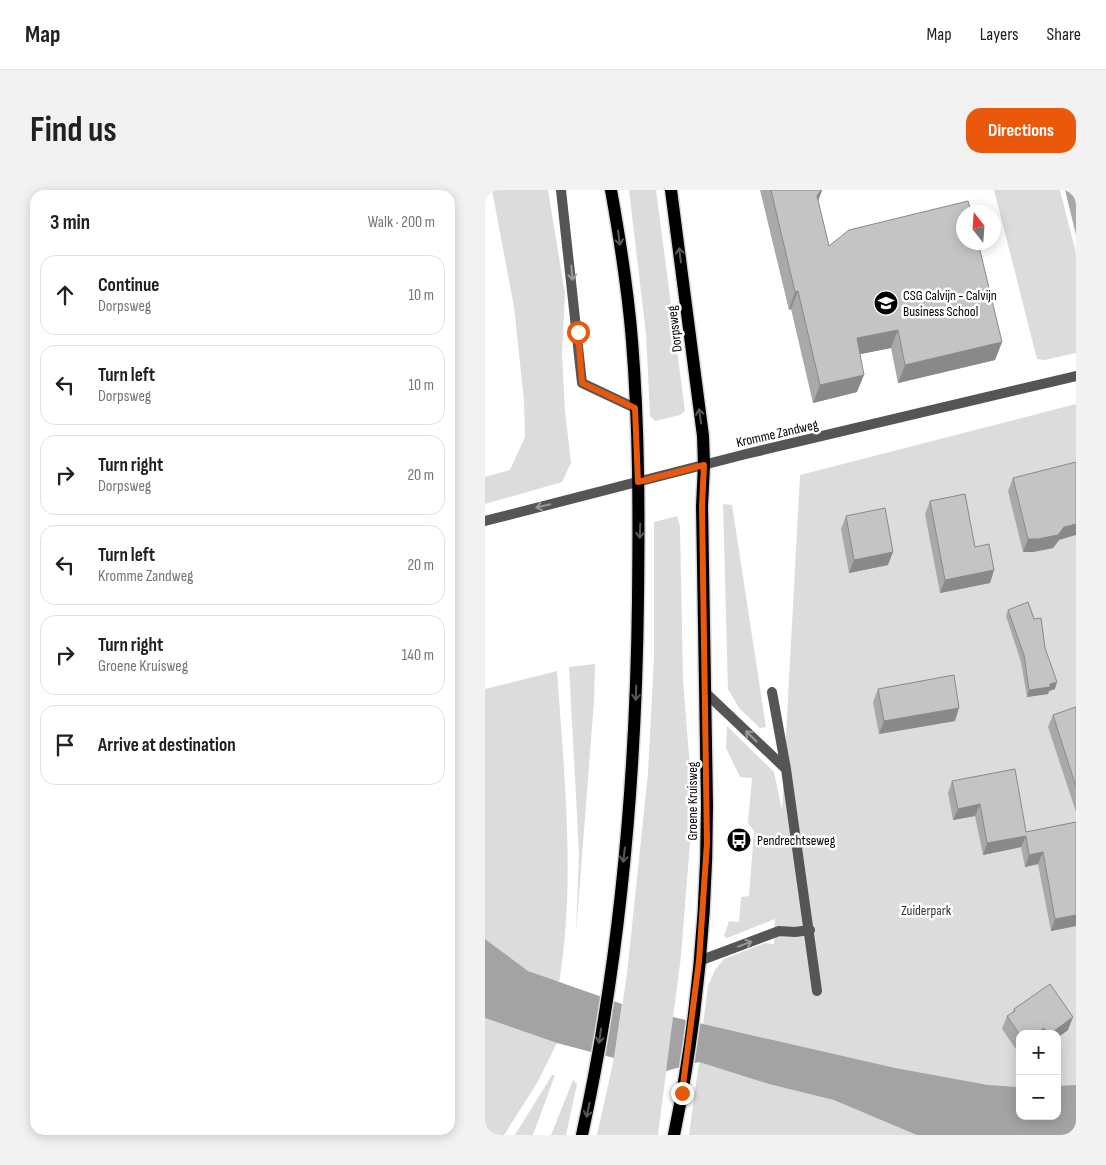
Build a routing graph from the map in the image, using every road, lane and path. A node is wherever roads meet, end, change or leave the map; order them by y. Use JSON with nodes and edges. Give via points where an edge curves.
{"nodes":[{"id":1,"x":561,"y":190,"type":"edge"},
{"id":2,"x":611,"y":190,"type":"edge"},
{"id":3,"x":671,"y":190,"type":"edge"},
{"id":4,"x":1076,"y":376,"type":"edge"},
{"id":5,"x":635,"y":408,"type":"junction"},
{"id":6,"x":704,"y":465,"type":"junction"},
{"id":7,"x":638,"y":482,"type":"junction"},
{"id":8,"x":485,"y":521,"type":"edge"},
{"id":9,"x":772,"y":692,"type":"dead end"},
{"id":10,"x":706,"y":693,"type":"junction"},
{"id":11,"x":786,"y":770,"type":"junction"},
{"id":12,"x":810,"y":930,"type":"junction"},
{"id":13,"x":699,"y":961,"type":"junction"},
{"id":14,"x":817,"y":991,"type":"dead end"},
{"id":15,"x":582,"y":1135,"type":"edge"},
{"id":16,"x":673,"y":1135,"type":"edge"}],
"edges":[{"from":1,"to":5,"type":"street","one_way":true,"via":[[582,383]]},
{"from":2,"to":5,"type":"main road","one_way":true,"via":[[629,310]]},
{"from":6,"to":3,"type":"main road","name":"Dorpsweg","one_way":true},
{"from":4,"to":6,"type":"street","name":"Kromme Zandweg"},
{"from":5,"to":7,"type":"main road"},
{"from":6,"to":7,"type":"street","name":"Kromme Zandweg"},
{"from":6,"to":10,"type":"main road","name":"Groene Kruisweg"},
{"from":7,"to":8,"type":"street","name":"Kromme Zandweg","one_way":true},
{"from":7,"to":15,"type":"main road","one_way":true,"via":[[640,521],[634,750],[627,834],[593,1084]]},
{"from":9,"to":11,"type":"street"},
{"from":11,"to":10,"type":"street","one_way":true},
{"from":10,"to":13,"type":"main road","name":"Groene Kruisweg","via":[[707,843]]},
{"from":11,"to":12,"type":"street"},
{"from":13,"to":12,"type":"street","one_way":true,"via":[[779,931]]},
{"from":12,"to":14,"type":"street"},
{"from":13,"to":16,"type":"main road","name":"Groene Kruisweg","via":[[682,1093]]}]}
